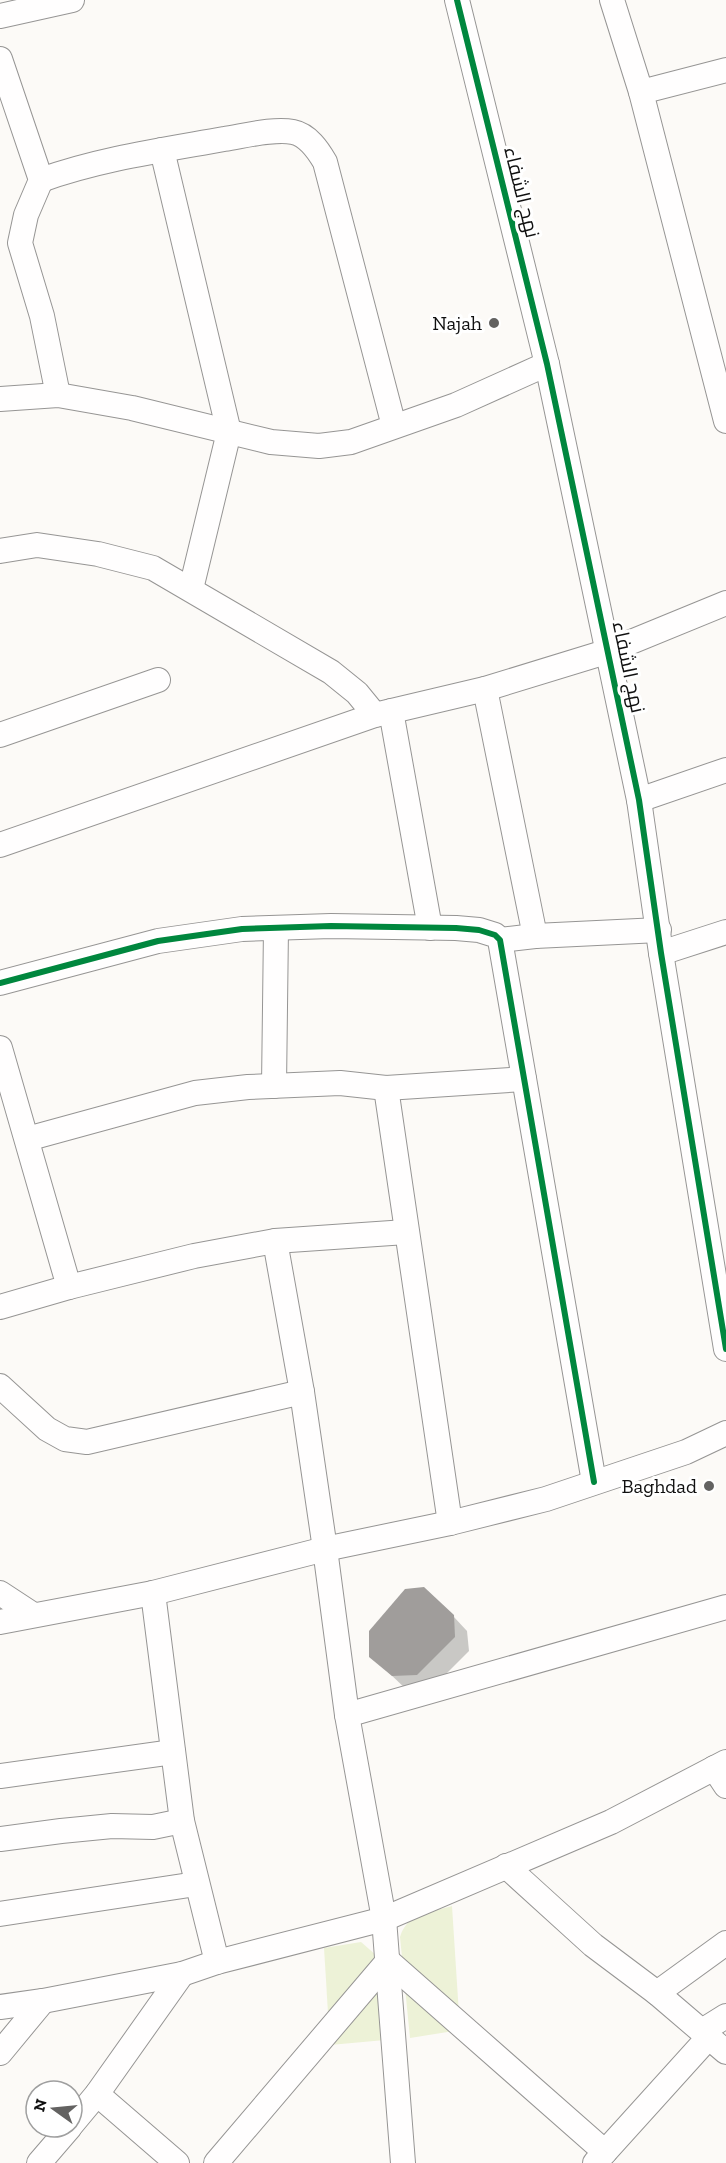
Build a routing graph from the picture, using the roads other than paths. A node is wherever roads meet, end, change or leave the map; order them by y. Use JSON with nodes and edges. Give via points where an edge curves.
{"nodes":[{"id":1,"x":72,"y":0,"type":"edge"},
{"id":2,"x":457,"y":0,"type":"edge"},
{"id":3,"x":612,"y":0,"type":"edge"},
{"id":4,"x":0,"y":16,"type":"edge"},
{"id":5,"x":0,"y":59,"type":"edge"},
{"id":6,"x":726,"y":70,"type":"edge"},
{"id":7,"x":641,"y":92,"type":"junction"},
{"id":8,"x":162,"y":150,"type":"junction"},
{"id":9,"x":40,"y":180,"type":"junction"},
{"id":10,"x":10,"y":245,"type":"edge"},
{"id":11,"x":547,"y":364,"type":"junction"},
{"id":12,"x":58,"y":394,"type":"junction"},
{"id":13,"x":0,"y":399,"type":"edge"},
{"id":14,"x":726,"y":421,"type":"edge"},
{"id":15,"x":394,"y":426,"type":"junction"},
{"id":16,"x":229,"y":432,"type":"junction"},
{"id":17,"x":0,"y":551,"type":"edge"},
{"id":18,"x":191,"y":589,"type":"junction"},
{"id":19,"x":726,"y":603,"type":"edge"},
{"id":20,"x":609,"y":651,"type":"junction"},
{"id":21,"x":158,"y":680,"type":"dead end"},
{"id":22,"x":485,"y":689,"type":"junction"},
{"id":23,"x":383,"y":713,"type":"junction"},
{"id":24,"x":0,"y":735,"type":"edge"},
{"id":25,"x":726,"y":770,"type":"edge"},
{"id":26,"x":639,"y":800,"type":"junction"},
{"id":27,"x":0,"y":845,"type":"edge"},
{"id":28,"x":276,"y":928,"type":"junction"},
{"id":29,"x":430,"y":928,"type":"junction"},
{"id":30,"x":726,"y":932,"type":"edge"},
{"id":31,"x":535,"y":936,"type":"junction"},
{"id":32,"x":500,"y":940,"type":"junction"},
{"id":33,"x":660,"y":942,"type":"junction"},
{"id":34,"x":0,"y":983,"type":"edge"},
{"id":35,"x":0,"y":1048,"type":"edge"},
{"id":36,"x":524,"y":1078,"type":"junction"},
{"id":37,"x":274,"y":1086,"type":"junction"},
{"id":38,"x":386,"y":1088,"type":"junction"},
{"id":39,"x":27,"y":1139,"type":"junction"},
{"id":40,"x":406,"y":1232,"type":"junction"},
{"id":41,"x":275,"y":1241,"type":"junction"},
{"id":42,"x":69,"y":1287,"type":"junction"},
{"id":43,"x":0,"y":1307,"type":"edge"},
{"id":44,"x":725,"y":1344,"type":"edge"},
{"id":45,"x":0,"y":1386,"type":"edge"},
{"id":46,"x":302,"y":1392,"type":"junction"},
{"id":47,"x":726,"y":1433,"type":"edge"},
{"id":48,"x":594,"y":1482,"type":"junction"},
{"id":49,"x":450,"y":1523,"type":"junction"},
{"id":50,"x":325,"y":1549,"type":"junction"},
{"id":51,"x":0,"y":1593,"type":"edge"},
{"id":52,"x":153,"y":1593,"type":"junction"},
{"id":53,"x":726,"y":1607,"type":"edge"},
{"id":54,"x":32,"y":1614,"type":"junction"},
{"id":55,"x":0,"y":1622,"type":"edge"},
{"id":56,"x":347,"y":1715,"type":"junction"},
{"id":57,"x":173,"y":1752,"type":"junction"},
{"id":58,"x":722,"y":1772,"type":"edge"},
{"id":59,"x":0,"y":1776,"type":"edge"},
{"id":60,"x":182,"y":1821,"type":"junction"},
{"id":61,"x":0,"y":1839,"type":"edge"},
{"id":62,"x":506,"y":1866,"type":"junction"},
{"id":63,"x":196,"y":1884,"type":"junction"},
{"id":64,"x":0,"y":1914,"type":"edge"},
{"id":65,"x":384,"y":1919,"type":"junction"},
{"id":66,"x":726,"y":1943,"type":"edge"},
{"id":67,"x":388,"y":1961,"type":"junction"},
{"id":68,"x":217,"y":1962,"type":"junction"},
{"id":69,"x":182,"y":1974,"type":"junction"},
{"id":70,"x":657,"y":1993,"type":"junction"},
{"id":71,"x":43,"y":2001,"type":"junction"},
{"id":72,"x":0,"y":2007,"type":"edge"},
{"id":73,"x":726,"y":2016,"type":"edge"},
{"id":74,"x":712,"y":2040,"type":"edge"},
{"id":75,"x":0,"y":2053,"type":"edge"},
{"id":76,"x":97,"y":2094,"type":"junction"},
{"id":77,"x":84,"y":2110,"type":"edge"},
{"id":78,"x":60,"y":2139,"type":"edge"},
{"id":79,"x":599,"y":2157,"type":"edge"},
{"id":80,"x":39,"y":2163,"type":"edge"},
{"id":81,"x":177,"y":2163,"type":"edge"},
{"id":82,"x":216,"y":2163,"type":"edge"},
{"id":83,"x":403,"y":2163,"type":"edge"}],
"edges":[{"from":1,"to":4,"type":"street"},
{"from":2,"to":11,"type":"street","name":"نهج الشفاء"},
{"from":3,"to":7,"type":"street"},
{"from":5,"to":9,"type":"street"},
{"from":6,"to":7,"type":"street"},
{"from":7,"to":14,"type":"street"},
{"from":8,"to":9,"type":"street","via":[[70,169]]},
{"from":8,"to":15,"type":"street","via":[[266,132],[294,132],[314,144],[325,162]]},
{"from":8,"to":16,"type":"street"},
{"from":9,"to":10,"type":"street"},
{"from":10,"to":12,"type":"street","via":[[42,316]]},
{"from":11,"to":15,"type":"street","via":[[456,405]]},
{"from":11,"to":20,"type":"street","name":"نهج الشفاء"},
{"from":12,"to":13,"type":"street"},
{"from":12,"to":16,"type":"street"},
{"from":15,"to":16,"type":"street","via":[[351,442],[319,446],[271,442]]},
{"from":16,"to":18,"type":"street"},
{"from":17,"to":18,"type":"street","via":[[37,545],[98,554],[153,568]]},
{"from":18,"to":23,"type":"street","via":[[331,672]]},
{"from":19,"to":20,"type":"street"},
{"from":20,"to":22,"type":"street"},
{"from":20,"to":26,"type":"street","name":"نهج الشفاء"},
{"from":21,"to":24,"type":"street"},
{"from":22,"to":23,"type":"street"},
{"from":22,"to":31,"type":"street"},
{"from":23,"to":27,"type":"street"},
{"from":23,"to":29,"type":"street"},
{"from":25,"to":26,"type":"street"},
{"from":26,"to":33,"type":"street","name":"نهج الشفاء"},
{"from":28,"to":29,"type":"street"},
{"from":28,"to":34,"type":"street","via":[[158,941]]},
{"from":28,"to":37,"type":"street"},
{"from":29,"to":32,"type":"street","via":[[479,930]]},
{"from":30,"to":33,"type":"street"},
{"from":31,"to":32,"type":"street"},
{"from":31,"to":33,"type":"street"},
{"from":32,"to":36,"type":"street"},
{"from":33,"to":44,"type":"street","name":"نهج الشفاء"},
{"from":35,"to":39,"type":"street"},
{"from":36,"to":38,"type":"street"},
{"from":36,"to":48,"type":"street"},
{"from":37,"to":38,"type":"street","via":[[340,1083]]},
{"from":37,"to":39,"type":"street","via":[[195,1093]]},
{"from":38,"to":40,"type":"street"},
{"from":39,"to":42,"type":"street"},
{"from":40,"to":41,"type":"street"},
{"from":40,"to":49,"type":"street"},
{"from":41,"to":42,"type":"street"},
{"from":41,"to":46,"type":"street"},
{"from":42,"to":43,"type":"street"},
{"from":45,"to":46,"type":"street","via":[[47,1429],[65,1439],[87,1442]]},
{"from":46,"to":50,"type":"street"},
{"from":47,"to":48,"type":"street","via":[[686,1452]]},
{"from":48,"to":49,"type":"street","via":[[546,1499]]},
{"from":49,"to":50,"type":"street"},
{"from":50,"to":52,"type":"street"},
{"from":50,"to":56,"type":"street"},
{"from":51,"to":54,"type":"street"},
{"from":52,"to":54,"type":"street"},
{"from":52,"to":57,"type":"street"},
{"from":53,"to":56,"type":"street"},
{"from":54,"to":55,"type":"street"},
{"from":56,"to":65,"type":"street"},
{"from":57,"to":59,"type":"street"},
{"from":57,"to":60,"type":"street"},
{"from":58,"to":62,"type":"street"},
{"from":60,"to":61,"type":"street","via":[[153,1827],[112,1826]]},
{"from":60,"to":63,"type":"street"},
{"from":62,"to":65,"type":"street"},
{"from":62,"to":70,"type":"street","via":[[593,1945]]},
{"from":63,"to":64,"type":"street"},
{"from":63,"to":68,"type":"street"},
{"from":65,"to":67,"type":"street"},
{"from":65,"to":68,"type":"street"},
{"from":66,"to":70,"type":"street"},
{"from":67,"to":79,"type":"street"},
{"from":67,"to":82,"type":"street"},
{"from":67,"to":83,"type":"street"},
{"from":68,"to":69,"type":"street"},
{"from":69,"to":71,"type":"street"},
{"from":69,"to":76,"type":"street"},
{"from":70,"to":74,"type":"street"},
{"from":71,"to":72,"type":"street"},
{"from":71,"to":75,"type":"street"},
{"from":73,"to":74,"type":"street"},
{"from":74,"to":79,"type":"street"},
{"from":76,"to":77,"type":"street"},
{"from":76,"to":81,"type":"street"},
{"from":78,"to":80,"type":"street"}]}
